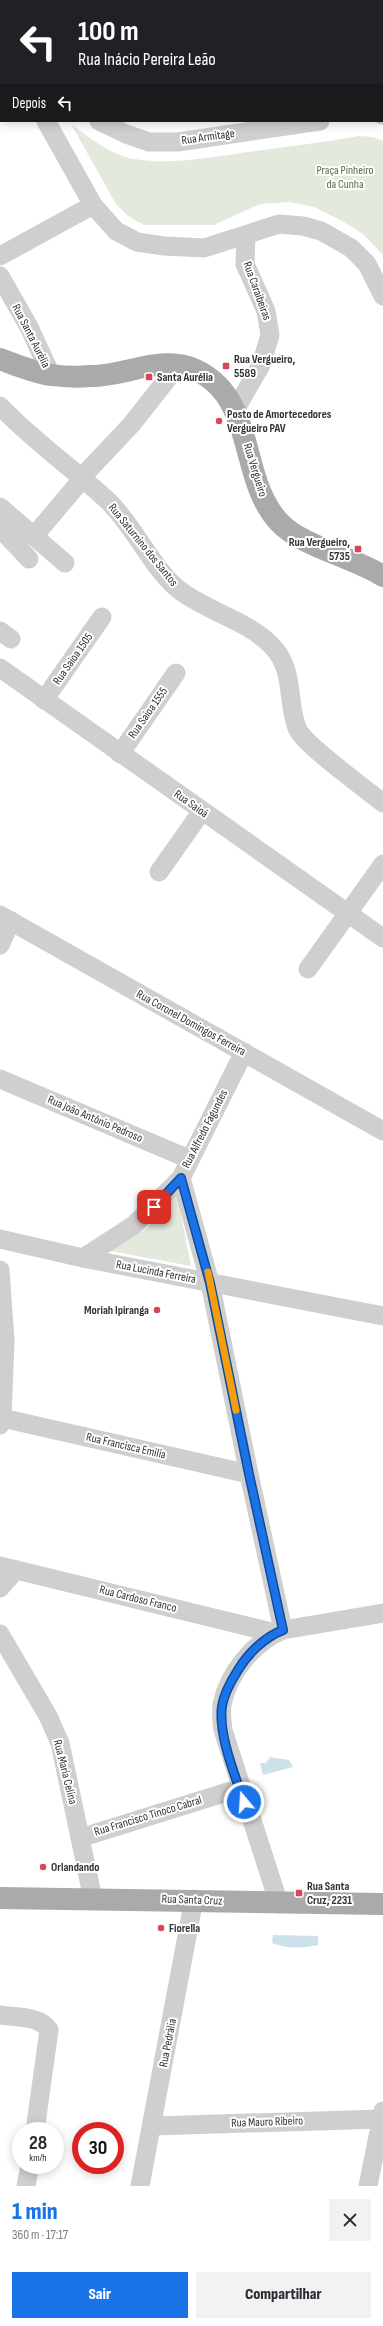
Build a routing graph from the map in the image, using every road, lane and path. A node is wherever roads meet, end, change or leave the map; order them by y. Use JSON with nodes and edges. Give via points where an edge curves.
{"nodes":[{"id":1,"x":47,"y":122,"type":"edge"},
{"id":2,"x":102,"y":122,"type":"edge"},
{"id":3,"x":313,"y":122,"type":"edge"},
{"id":4,"x":93,"y":205,"type":"junction"},
{"id":5,"x":246,"y":235,"type":"junction"},
{"id":6,"x":0,"y":256,"type":"edge"},
{"id":7,"x":0,"y":276,"type":"edge"},
{"id":8,"x":383,"y":296,"type":"edge"},
{"id":9,"x":0,"y":359,"type":"edge"},
{"id":10,"x":175,"y":365,"type":"junction"},
{"id":11,"x":51,"y":375,"type":"junction"},
{"id":12,"x":0,"y":406,"type":"edge"},
{"id":13,"x":235,"y":410,"type":"junction"},
{"id":14,"x":80,"y":479,"type":"junction"},
{"id":15,"x":0,"y":507,"type":"edge"},
{"id":16,"x":0,"y":528,"type":"edge"},
{"id":17,"x":34,"y":536,"type":"junction"},
{"id":18,"x":29,"y":559,"type":"dead end"},
{"id":19,"x":65,"y":563,"type":"dead end"},
{"id":20,"x":383,"y":576,"type":"edge"},
{"id":21,"x":102,"y":617,"type":"dead end"},
{"id":22,"x":0,"y":668,"type":"edge"},
{"id":23,"x":176,"y":673,"type":"dead end"},
{"id":24,"x":44,"y":700,"type":"junction"},
{"id":25,"x":120,"y":754,"type":"junction"},
{"id":26,"x":383,"y":803,"type":"edge"},
{"id":27,"x":202,"y":811,"type":"junction"},
{"id":28,"x":383,"y":864,"type":"edge"},
{"id":29,"x":160,"y":872,"type":"dead end"},
{"id":30,"x":346,"y":913,"type":"junction"},
{"id":31,"x":5,"y":918,"type":"edge"},
{"id":32,"x":383,"y":938,"type":"edge"},
{"id":33,"x":0,"y":945,"type":"edge"},
{"id":34,"x":308,"y":969,"type":"dead end"},
{"id":35,"x":244,"y":1052,"type":"junction"},
{"id":36,"x":0,"y":1079,"type":"edge"},
{"id":37,"x":383,"y":1131,"type":"edge"},
{"id":38,"x":189,"y":1159,"type":"junction"},
{"id":39,"x":181,"y":1178,"type":"junction"},
{"id":40,"x":0,"y":1239,"type":"edge"},
{"id":41,"x":83,"y":1258,"type":"junction"},
{"id":42,"x":0,"y":1270,"type":"edge"},
{"id":43,"x":210,"y":1283,"type":"junction"},
{"id":44,"x":383,"y":1316,"type":"edge"},
{"id":45,"x":1,"y":1422,"type":"edge"},
{"id":46,"x":249,"y":1474,"type":"junction"},
{"id":47,"x":8,"y":1568,"type":"edge"},
{"id":48,"x":0,"y":1588,"type":"edge"},
{"id":49,"x":383,"y":1613,"type":"edge"},
{"id":50,"x":279,"y":1631,"type":"junction"},
{"id":51,"x":0,"y":1634,"type":"edge"},
{"id":52,"x":240,"y":1788,"type":"junction"},
{"id":53,"x":80,"y":1838,"type":"junction"},
{"id":54,"x":0,"y":1898,"type":"edge"},
{"id":55,"x":93,"y":1899,"type":"junction"},
{"id":56,"x":194,"y":1899,"type":"junction"},
{"id":57,"x":278,"y":1904,"type":"junction"},
{"id":58,"x":383,"y":1904,"type":"edge"},
{"id":59,"x":0,"y":2015,"type":"edge"},
{"id":60,"x":382,"y":2115,"type":"edge"},
{"id":61,"x":36,"y":2122,"type":"edge"},
{"id":62,"x":152,"y":2126,"type":"junction"},
{"id":63,"x":28,"y":2174,"type":"edge"},
{"id":64,"x":26,"y":2186,"type":"edge"},
{"id":65,"x":140,"y":2186,"type":"edge"},
{"id":66,"x":368,"y":2186,"type":"edge"}],
"edges":[{"from":1,"to":4,"type":"street"},
{"from":2,"to":3,"type":"street","name":"Rua Armitage","via":[[149,142],[178,142]]},
{"from":4,"to":5,"type":"street","via":[[116,231],[137,242],[204,248]]},
{"from":4,"to":6,"type":"street"},
{"from":5,"to":8,"type":"street","via":[[279,224],[321,231],[351,248],[368,264]]},
{"from":5,"to":13,"type":"street","name":"Rua Caraibeiras","via":[[245,264],[266,311],[270,335],[261,365]]},
{"from":7,"to":11,"type":"street","name":"Rua Santa Aurélia","via":[[29,327]]},
{"from":9,"to":11,"type":"main road","name":"Rua Vergueiro"},
{"from":10,"to":11,"type":"main road","name":"Rua Vergueiro","via":[[92,376]]},
{"from":10,"to":13,"type":"main road","name":"Rua Vergueiro","via":[[194,369],[207,376],[217,384]]},
{"from":10,"to":14,"type":"street","via":[[172,373],[131,425]]},
{"from":12,"to":14,"type":"street","name":"Rua Saturnino dos Santos"},
{"from":13,"to":20,"type":"main road","name":"Rua Vergueiro","via":[[268,510],[280,523],[312,542]]},
{"from":14,"to":17,"type":"street"},
{"from":14,"to":26,"type":"street","name":"Rua Saturnino dos Santos","via":[[109,502],[178,589],[205,606],[246,626],[272,646],[290,683],[299,731],[311,744]]},
{"from":15,"to":17,"type":"street"},
{"from":16,"to":18,"type":"street"},
{"from":17,"to":19,"type":"street"},
{"from":21,"to":24,"type":"street","name":"Rua Saioa 1505"},
{"from":22,"to":24,"type":"street","name":"Rua Saioá"},
{"from":23,"to":25,"type":"street","name":"Rua Saioa 1555"},
{"from":24,"to":25,"type":"street","name":"Rua Saioá"},
{"from":25,"to":27,"type":"street","name":"Rua Saioá"},
{"from":27,"to":29,"type":"street"},
{"from":27,"to":30,"type":"street","name":"Rua Saioá"},
{"from":28,"to":30,"type":"street"},
{"from":30,"to":32,"type":"street","name":"Rua Saioá"},
{"from":30,"to":34,"type":"street"},
{"from":31,"to":33,"type":"street"},
{"from":31,"to":35,"type":"street","name":"Rua Coronel Domingos Ferreira"},
{"from":35,"to":37,"type":"street","name":"Rua Coronel Domingos Ferreira"},
{"from":35,"to":38,"type":"street","name":"Rua Alfredo Fagundes"},
{"from":36,"to":38,"type":"street","name":"Rua João Antônio Pedroso"},
{"from":38,"to":39,"type":"street","name":"Rua Alfredo Fagundes"},
{"from":39,"to":41,"type":"street","name":"Rua Alfredo Fagundes","via":[[134,1225]]},
{"from":39,"to":43,"type":"street"},
{"from":40,"to":41,"type":"street","name":"Rua Lucinda Ferreira"},
{"from":41,"to":43,"type":"street","name":"Rua Lucinda Ferreira"},
{"from":42,"to":45,"type":"street","via":[[5,1340]]},
{"from":43,"to":44,"type":"street","name":"Rua Lucinda Ferreira"},
{"from":43,"to":46,"type":"street"},
{"from":45,"to":46,"type":"street","name":"Rua Francisca Emilia"},
{"from":46,"to":50,"type":"street"},
{"from":47,"to":48,"type":"street"},
{"from":47,"to":50,"type":"street","name":"Rua Cardoso Franco"},
{"from":49,"to":50,"type":"street"},
{"from":50,"to":52,"type":"street","via":[[244,1660],[229,1684],[222,1706],[223,1730]]},
{"from":51,"to":53,"type":"street","name":"Rua Maria Celina","via":[[48,1716],[60,1743]]},
{"from":52,"to":53,"type":"street","name":"Rua Francisco Tinoco Cabral"},
{"from":52,"to":57,"type":"street"},
{"from":53,"to":55,"type":"street","name":"Rua Maria Celina"},
{"from":54,"to":55,"type":"main road","name":"Rua Santa Cruz"},
{"from":55,"to":56,"type":"main road","name":"Rua Santa Cruz"},
{"from":56,"to":57,"type":"main road","name":"Rua Santa Cruz"},
{"from":56,"to":62,"type":"street","name":"Rua Pedrália"},
{"from":57,"to":58,"type":"main road","name":"Rua Santa Cruz"},
{"from":59,"to":61,"type":"street","via":[[31,2019],[42,2023],[49,2030]]},
{"from":60,"to":62,"type":"street","name":"Rua Mauro Ribeiro"},
{"from":60,"to":66,"type":"street"},
{"from":62,"to":65,"type":"street","name":"Rua Pedrália"},
{"from":63,"to":64,"type":"street"}]}
